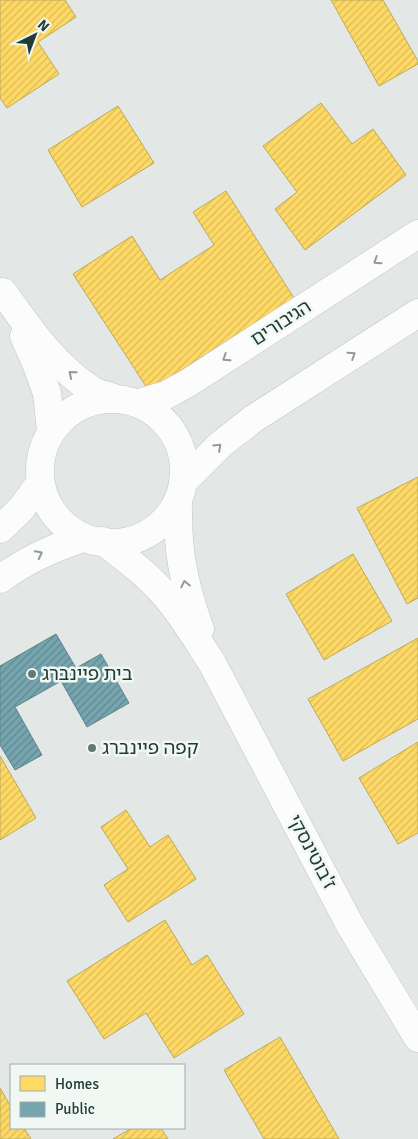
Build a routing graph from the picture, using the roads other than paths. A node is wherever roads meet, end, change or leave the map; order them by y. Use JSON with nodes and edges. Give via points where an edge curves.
{"nodes":[{"id":1,"x":418,"y":234,"type":"edge"},
{"id":2,"x":1,"y":289,"type":"edge"},
{"id":3,"x":418,"y":313,"type":"edge"},
{"id":4,"x":126,"y":400,"type":"junction"},
{"id":5,"x":51,"y":431,"type":"junction"},
{"id":6,"x":40,"y":483,"type":"junction"},
{"id":7,"x":181,"y":491,"type":"junction"},
{"id":8,"x":0,"y":529,"type":"edge"},
{"id":9,"x":93,"y":539,"type":"junction"},
{"id":10,"x":0,"y":579,"type":"edge"},
{"id":11,"x":212,"y":663,"type":"junction"},
{"id":12,"x":418,"y":1038,"type":"edge"}],
"edges":[{"from":1,"to":4,"type":"street","name":"הגיבורים","one_way":true,"via":[[188,383],[166,395]]},
{"from":4,"to":2,"type":"street","one_way":true,"via":[[93,391],[54,359]]},
{"from":2,"to":5,"type":"street","via":[[47,393]]},
{"from":7,"to":3,"type":"street","one_way":true,"via":[[221,444],[253,419]]},
{"from":4,"to":5,"type":"street","via":[[89,401],[68,413]]},
{"from":4,"to":7,"type":"street","via":[[154,410],[172,428],[180,444],[185,469]]},
{"from":5,"to":6,"type":"street","via":[[41,454]]},
{"from":6,"to":8,"type":"street"},
{"from":6,"to":9,"type":"street","via":[[49,506],[62,523]]},
{"from":7,"to":9,"type":"street","via":[[163,524],[142,538],[117,544]]},
{"from":11,"to":7,"type":"street","name":"ז'בוטינסקי","one_way":true,"via":[[188,597],[181,563],[177,531]]},
{"from":10,"to":9,"type":"street","one_way":true,"via":[[48,550]]},
{"from":9,"to":11,"type":"street","name":"ז'בוטינסקי","via":[[138,568],[165,596]]},
{"from":11,"to":12,"type":"street","name":"ז'בוטינסקי","via":[[350,925]]}]}
